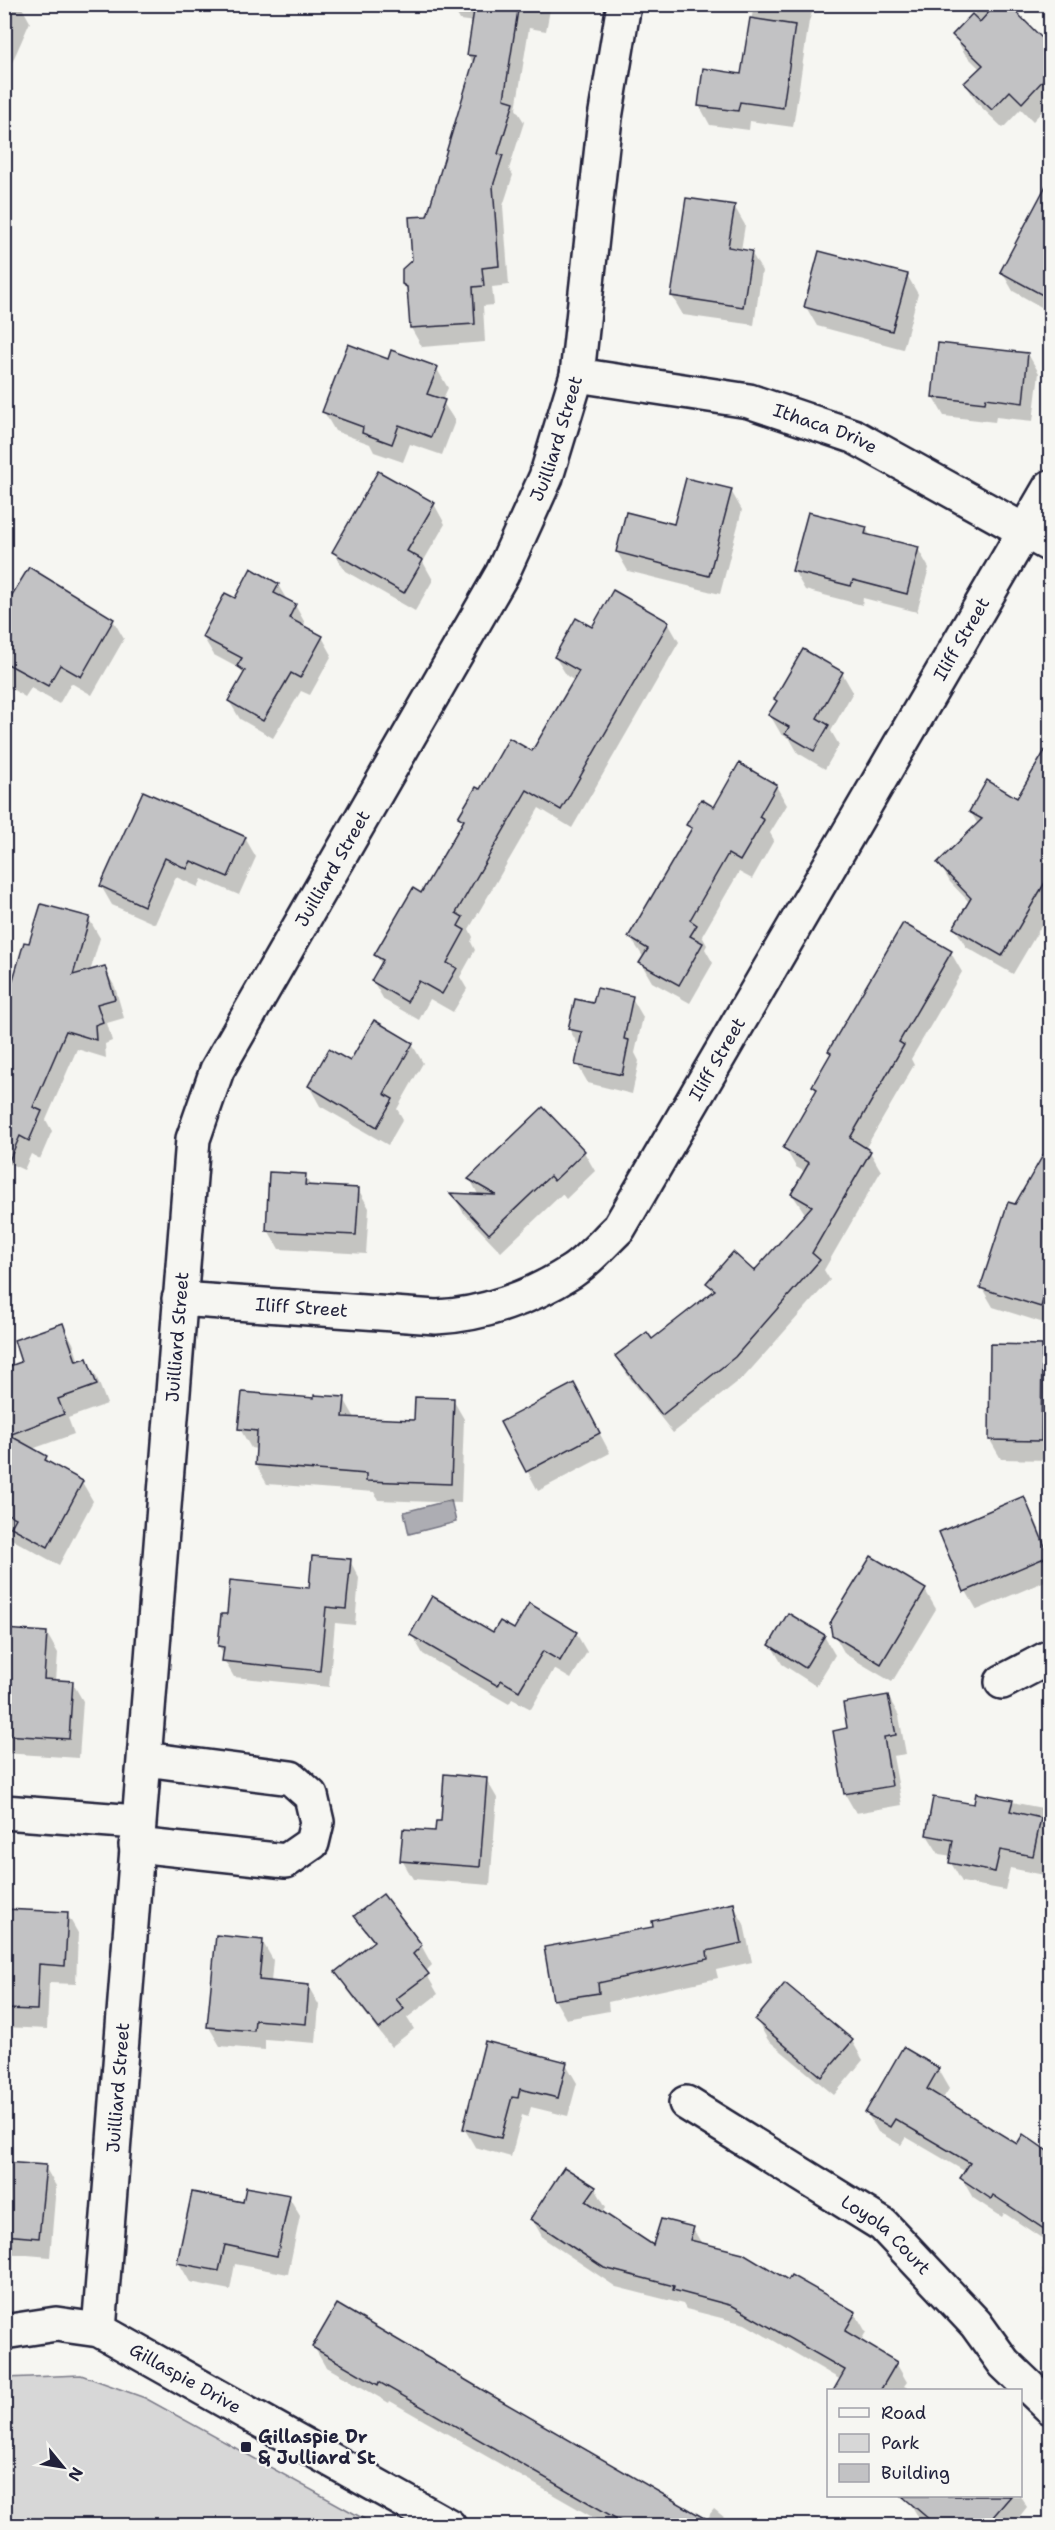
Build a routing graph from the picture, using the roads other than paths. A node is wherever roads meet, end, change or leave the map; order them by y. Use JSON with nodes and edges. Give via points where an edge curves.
{"nodes":[{"id":1,"x":624,"y":4,"type":"edge"},
{"id":2,"x":577,"y":375,"type":"junction"},
{"id":3,"x":1050,"y":487,"type":"edge"},
{"id":4,"x":1038,"y":538,"type":"edge"},
{"id":5,"x":179,"y":1299,"type":"junction"},
{"id":6,"x":1050,"y":1657,"type":"edge"},
{"id":7,"x":1002,"y":1682,"type":"dead end"},
{"id":8,"x":145,"y":1759,"type":"junction"},
{"id":9,"x":4,"y":1812,"type":"edge"},
{"id":10,"x":137,"y":1834,"type":"junction"},
{"id":11,"x":686,"y":2103,"type":"dead end"},
{"id":12,"x":99,"y":2330,"type":"junction"},
{"id":13,"x":4,"y":2332,"type":"edge"},
{"id":14,"x":1050,"y":2407,"type":"edge"},
{"id":15,"x":449,"y":2526,"type":"edge"}],
"edges":[{"from":1,"to":2,"type":"street","name":"Juilliard Street","via":[[605,118]]},
{"from":2,"to":4,"type":"street","name":"Ithaca Drive","via":[[749,402],[853,436]]},
{"from":2,"to":5,"type":"street","name":"Juilliard Street","via":[[546,477],[502,574],[217,1070],[193,1139]]},
{"from":3,"to":4,"type":"street","name":"Iliff Street"},
{"from":4,"to":5,"type":"street","name":"Iliff Street","via":[[619,1228],[572,1271],[515,1301],[440,1317]]},
{"from":5,"to":8,"type":"street","name":"Juilliard Street"},
{"from":6,"to":7,"type":"street"},
{"from":8,"to":10,"type":"street","name":"Juilliard Street"},
{"from":8,"to":10,"type":"street","via":[[291,1778],[311,1796],[317,1822],[312,1843],[286,1861]]},
{"from":9,"to":10,"type":"street"},
{"from":10,"to":12,"type":"street","name":"Juilliard Street"},
{"from":11,"to":14,"type":"street","name":"Loyola Court","via":[[883,2225],[976,2324],[1004,2363]]},
{"from":12,"to":13,"type":"street","name":"Gillaspie Drive","via":[[56,2324]]},
{"from":12,"to":15,"type":"street","name":"Gillaspie Drive"}]}
